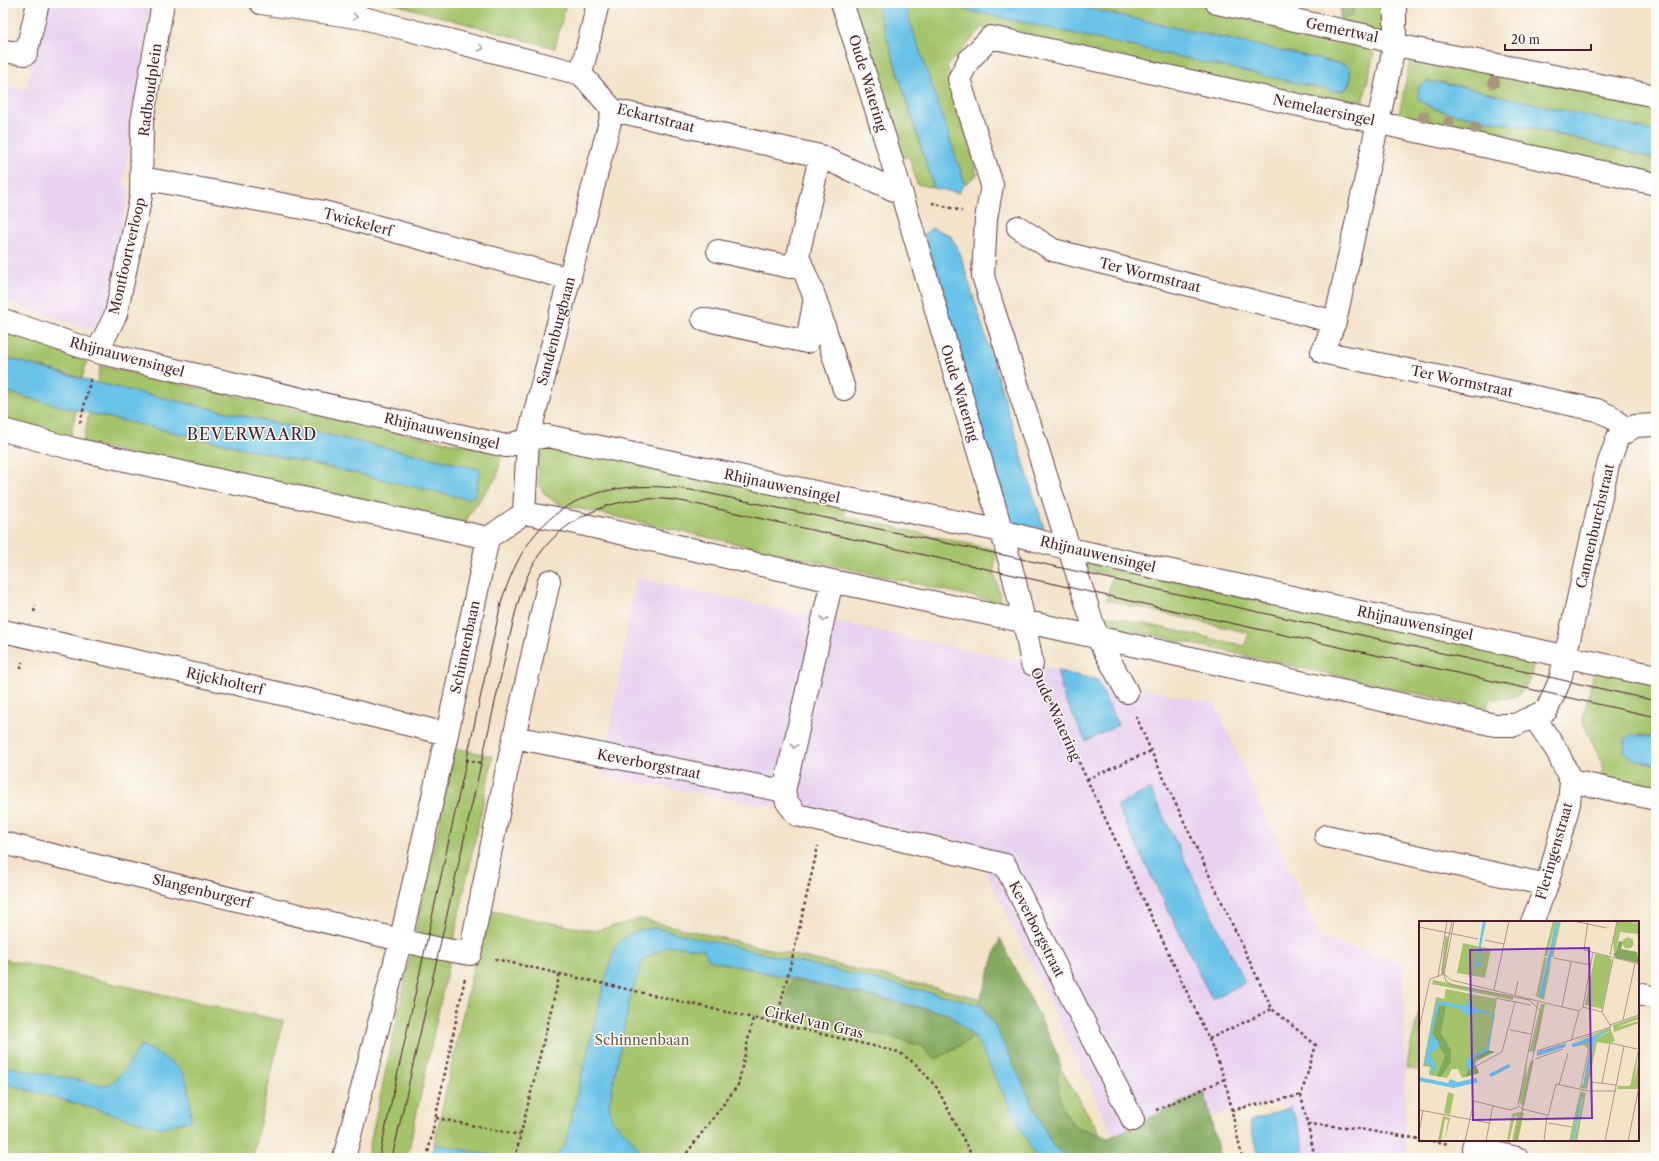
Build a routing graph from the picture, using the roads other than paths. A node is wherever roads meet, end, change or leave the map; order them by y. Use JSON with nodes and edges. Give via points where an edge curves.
{"nodes":[{"id":1,"x":38,"y":3,"type":"edge"},
{"id":2,"x":163,"y":3,"type":"edge"},
{"id":3,"x":261,"y":3,"type":"edge"},
{"id":4,"x":598,"y":3,"type":"edge"},
{"id":5,"x":842,"y":3,"type":"edge"},
{"id":6,"x":1217,"y":3,"type":"edge"},
{"id":7,"x":1395,"y":3,"type":"edge"},
{"id":8,"x":1395,"y":43,"type":"junction"},
{"id":9,"x":3,"y":51,"type":"edge"},
{"id":10,"x":581,"y":74,"type":"junction"},
{"id":11,"x":1656,"y":96,"type":"edge"},
{"id":12,"x":613,"y":110,"type":"junction"},
{"id":13,"x":1378,"y":122,"type":"junction"},
{"id":14,"x":820,"y":156,"type":"junction"},
{"id":15,"x":142,"y":178,"type":"junction"},
{"id":16,"x":1656,"y":184,"type":"edge"},
{"id":17,"x":901,"y":193,"type":"junction"},
{"id":18,"x":1018,"y":227,"type":"dead end"},
{"id":19,"x":718,"y":251,"type":"dead end"},
{"id":20,"x":798,"y":256,"type":"junction"},
{"id":21,"x":570,"y":280,"type":"junction"},
{"id":22,"x":815,"y":298,"type":"junction"},
{"id":23,"x":703,"y":319,"type":"dead end"},
{"id":24,"x":3,"y":320,"type":"edge"},
{"id":25,"x":1334,"y":322,"type":"junction"},
{"id":26,"x":97,"y":352,"type":"junction"},
{"id":27,"x":844,"y":390,"type":"dead end"},
{"id":28,"x":1656,"y":425,"type":"edge"},
{"id":29,"x":3,"y":430,"type":"edge"},
{"id":30,"x":1627,"y":431,"type":"junction"},
{"id":31,"x":528,"y":439,"type":"junction"},
{"id":32,"x":524,"y":513,"type":"junction"},
{"id":33,"x":1001,"y":531,"type":"junction"},
{"id":34,"x":488,"y":538,"type":"junction"},
{"id":35,"x":1070,"y":549,"type":"junction"},
{"id":36,"x":549,"y":581,"type":"dead end"},
{"id":37,"x":832,"y":581,"type":"junction"},
{"id":38,"x":1025,"y":621,"type":"junction"},
{"id":39,"x":3,"y":631,"type":"edge"},
{"id":40,"x":1097,"y":637,"type":"junction"},
{"id":41,"x":1564,"y":655,"type":"junction"},
{"id":42,"x":1032,"y":664,"type":"road end"},
{"id":43,"x":1656,"y":676,"type":"edge"},
{"id":44,"x":1127,"y":692,"type":"road end"},
{"id":45,"x":1534,"y":717,"type":"junction"},
{"id":46,"x":447,"y":734,"type":"junction"},
{"id":47,"x":514,"y":737,"type":"junction"},
{"id":48,"x":1571,"y":780,"type":"junction"},
{"id":49,"x":784,"y":791,"type":"junction"},
{"id":50,"x":1656,"y":799,"type":"edge"},
{"id":51,"x":1326,"y":836,"type":"dead end"},
{"id":52,"x":3,"y":843,"type":"edge"},
{"id":53,"x":1547,"y":885,"type":"junction"},
{"id":54,"x":1532,"y":921,"type":"edge"},
{"id":55,"x":401,"y":939,"type":"junction"},
{"id":56,"x":1639,"y":994,"type":"edge"},
{"id":57,"x":1656,"y":998,"type":"edge"},
{"id":58,"x":1133,"y":1120,"type":"road end"},
{"id":59,"x":1475,"y":1141,"type":"edge"},
{"id":60,"x":344,"y":1158,"type":"edge"},
{"id":61,"x":1518,"y":1158,"type":"edge"}],
"edges":[{"from":1,"to":9,"type":"street","via":[[26,54]]},
{"from":2,"to":15,"type":"street","name":"Radboudplein","via":[[142,122]]},
{"from":3,"to":10,"type":"street","one_way":true,"via":[[363,18]]},
{"from":4,"to":10,"type":"street"},
{"from":5,"to":17,"type":"street","name":"Oude Watering"},
{"from":6,"to":8,"type":"street","name":"Gemertwal"},
{"from":7,"to":8,"type":"street","name":"Ter Wormstraat"},
{"from":8,"to":11,"type":"street"},
{"from":8,"to":13,"type":"street","name":"Ter Wormstraat"},
{"from":10,"to":12,"type":"street","name":"Eckartstraat"},
{"from":12,"to":14,"type":"street","name":"Eckartstraat"},
{"from":12,"to":21,"type":"street","name":"Sandenburgbaan"},
{"from":13,"to":16,"type":"street","name":"Nemelaersingel"},
{"from":13,"to":25,"type":"street","name":"Ter Wormstraat"},
{"from":13,"to":35,"type":"street","name":"Nemelaersingel","via":[[991,37],[969,60],[959,79],[992,185],[986,219],[983,276]]},
{"from":14,"to":17,"type":"street","name":"Eckartstraat"},
{"from":14,"to":20,"type":"street"},
{"from":15,"to":21,"type":"street","name":"Twickelerf","via":[[324,212]]},
{"from":15,"to":26,"type":"street","name":"Montfoortverloop","via":[[141,196],[116,314]]},
{"from":17,"to":33,"type":"street","name":"Oude Watering"},
{"from":18,"to":25,"type":"street","name":"Ter Wormstraat","via":[[1053,250]]},
{"from":19,"to":20,"type":"street","via":[[790,267]]},
{"from":20,"to":22,"type":"street"},
{"from":21,"to":31,"type":"street","name":"Sandenburgbaan"},
{"from":22,"to":23,"type":"street","via":[[807,342]]},
{"from":22,"to":27,"type":"street"},
{"from":24,"to":26,"type":"street","name":"Rhijnauwensingel"},
{"from":25,"to":30,"type":"street","name":"Ter Wormstraat","via":[[1322,352],[1597,410],[1612,417]]},
{"from":26,"to":31,"type":"street","name":"Rhijnauwensingel","via":[[506,446]]},
{"from":28,"to":30,"type":"street","via":[[1635,426]]},
{"from":29,"to":34,"type":"street","via":[[74,448]]},
{"from":30,"to":41,"type":"street","name":"Cannenburchstraat","via":[[1618,438],[1608,465]]},
{"from":31,"to":32,"type":"street","name":"Sandenburgbaan"},
{"from":31,"to":33,"type":"street","name":"Rhijnauwensingel","via":[[548,436]]},
{"from":32,"to":34,"type":"street"},
{"from":32,"to":37,"type":"street"},
{"from":33,"to":35,"type":"street","name":"Rhijnauwensingel"},
{"from":33,"to":38,"type":"street","name":"Oude Watering"},
{"from":34,"to":46,"type":"street","name":"Schinnenbaan"},
{"from":35,"to":40,"type":"street"},
{"from":35,"to":41,"type":"street","name":"Rhijnauwensingel"},
{"from":36,"to":47,"type":"street"},
{"from":37,"to":38,"type":"street"},
{"from":37,"to":49,"type":"street","one_way":true},
{"from":38,"to":40,"type":"street"},
{"from":38,"to":42,"type":"street","name":"Oude Watering"},
{"from":39,"to":46,"type":"street","name":"Rijckholterf"},
{"from":40,"to":44,"type":"street"},
{"from":40,"to":45,"type":"street","via":[[1495,725],[1515,725]]},
{"from":41,"to":43,"type":"street","name":"Rhijnauwensingel"},
{"from":41,"to":45,"type":"street","via":[[1560,680],[1547,710]]},
{"from":45,"to":48,"type":"street","name":"Fleringenstraat","via":[[1557,751]]},
{"from":46,"to":55,"type":"street","name":"Schinnenbaan"},
{"from":47,"to":49,"type":"street","name":"Keverborgstraat"},
{"from":47,"to":55,"type":"street","via":[[470,954]]},
{"from":48,"to":50,"type":"street"},
{"from":48,"to":53,"type":"street","name":"Fleringenstraat","via":[[1570,804]]},
{"from":49,"to":58,"type":"street","name":"Keverborgstraat","via":[[787,802],[797,815],[1004,865]]},
{"from":51,"to":53,"type":"street"},
{"from":52,"to":55,"type":"street","name":"Slangenburgerf"},
{"from":53,"to":54,"type":"street","name":"Fleringenstraat"},
{"from":55,"to":60,"type":"street","name":"Schinnenbaan"},
{"from":56,"to":57,"type":"street"},
{"from":59,"to":61,"type":"street","via":[[1473,1148]]}]}
